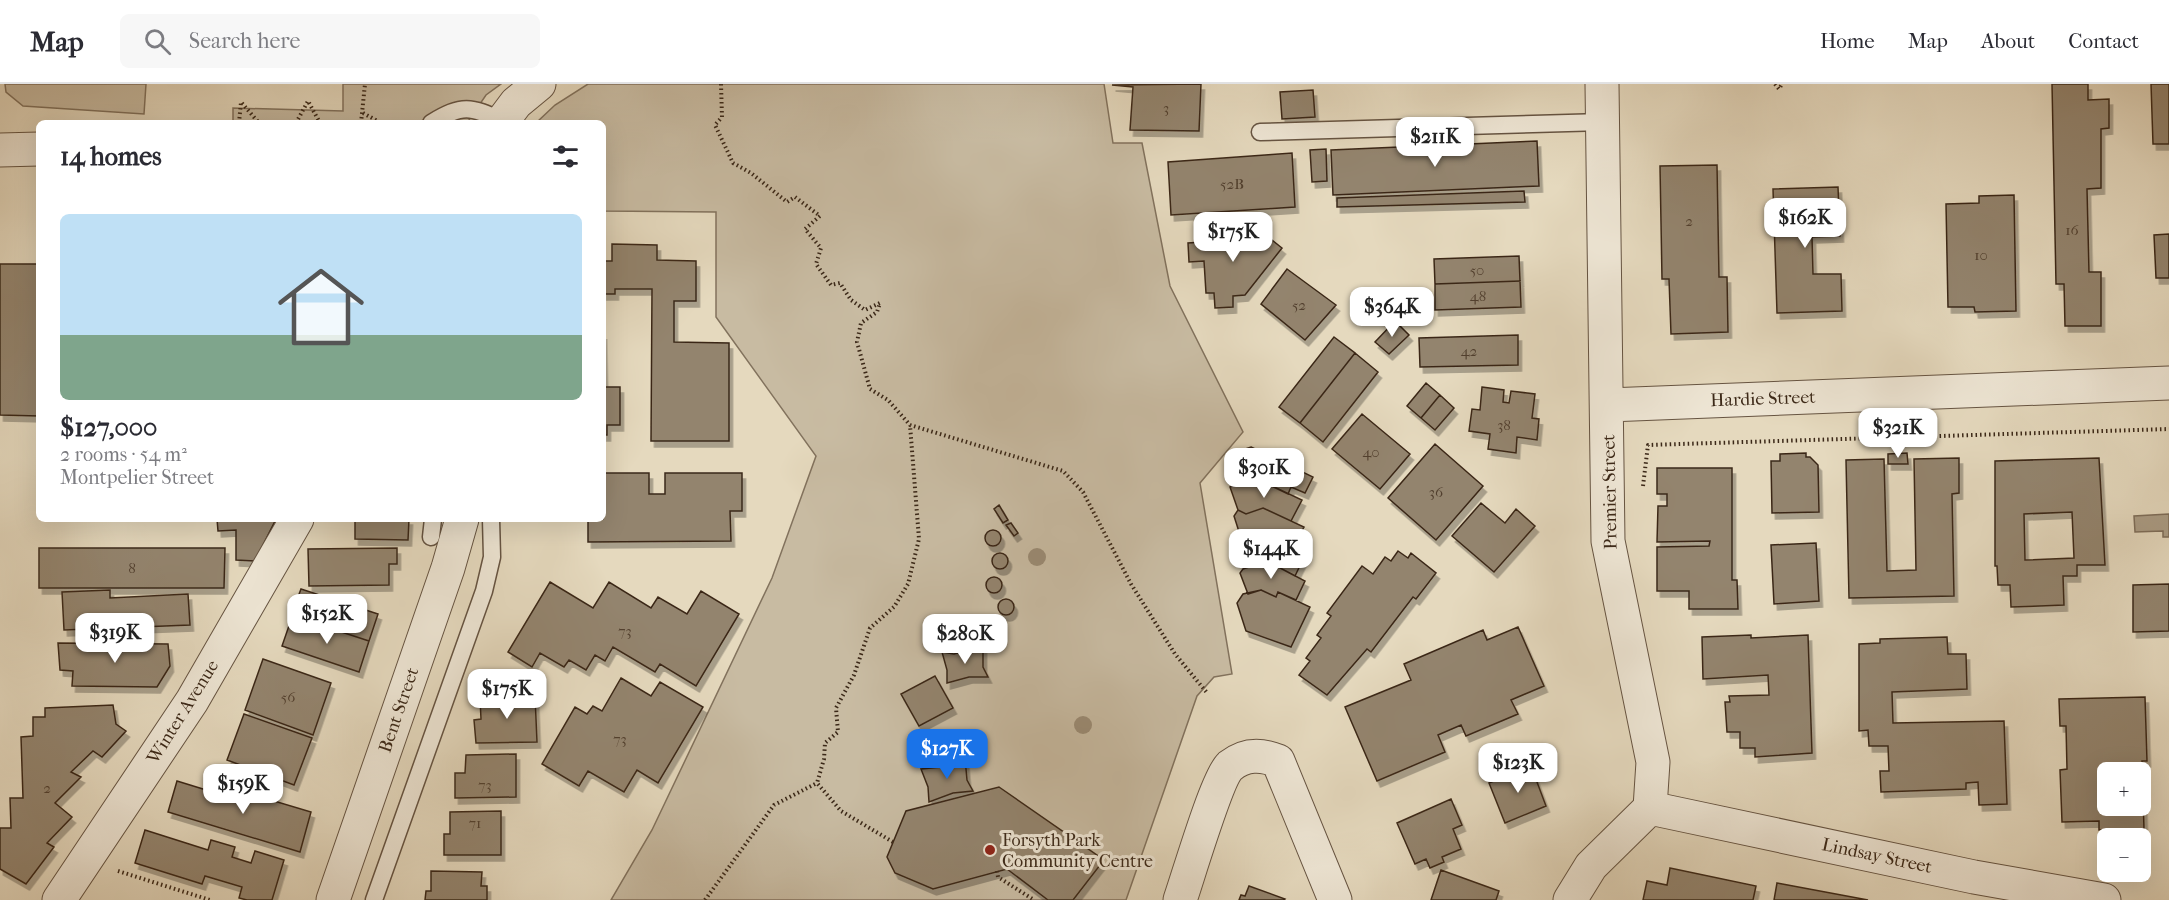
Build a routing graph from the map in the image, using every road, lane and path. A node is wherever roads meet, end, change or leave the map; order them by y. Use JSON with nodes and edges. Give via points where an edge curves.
{"nodes":[{"id":1,"x":365,"y":84,"type":"edge"},
{"id":2,"x":539,"y":84,"type":"edge"},
{"id":3,"x":721,"y":84,"type":"edge"},
{"id":4,"x":1602,"y":84,"type":"edge"},
{"id":5,"x":1775,"y":84,"type":"edge"},
{"id":6,"x":1782,"y":84,"type":"edge"},
{"id":7,"x":363,"y":113,"type":"junction"},
{"id":8,"x":239,"y":120,"type":"edge"},
{"id":9,"x":256,"y":120,"type":"edge"},
{"id":10,"x":298,"y":120,"type":"edge"},
{"id":11,"x":318,"y":120,"type":"edge"},
{"id":12,"x":362,"y":120,"type":"edge"},
{"id":13,"x":376,"y":120,"type":"edge"},
{"id":14,"x":436,"y":120,"type":"edge"},
{"id":15,"x":498,"y":120,"type":"edge"},
{"id":16,"x":503,"y":120,"type":"edge"},
{"id":17,"x":1604,"y":122,"type":"junction"},
{"id":18,"x":1260,"y":132,"type":"dead end"},
{"id":19,"x":2169,"y":382,"type":"edge"},
{"id":20,"x":1608,"y":405,"type":"junction"},
{"id":21,"x":910,"y":425,"type":"junction"},
{"id":22,"x":2169,"y":429,"type":"edge"},
{"id":23,"x":1642,"y":491,"type":"dead end"},
{"id":24,"x":295,"y":522,"type":"edge"},
{"id":25,"x":433,"y":522,"type":"edge"},
{"id":26,"x":461,"y":522,"type":"edge"},
{"id":27,"x":491,"y":522,"type":"edge"},
{"id":28,"x":431,"y":537,"type":"dead end"},
{"id":29,"x":1208,"y":694,"type":"dead end"},
{"id":30,"x":817,"y":783,"type":"junction"},
{"id":31,"x":1650,"y":808,"type":"junction"},
{"id":32,"x":894,"y":842,"type":"dead end"},
{"id":33,"x":85,"y":861,"type":"junction"},
{"id":34,"x":998,"y":871,"type":"dead end"},
{"id":35,"x":1971,"y":888,"type":"edge"},
{"id":36,"x":60,"y":900,"type":"edge"},
{"id":37,"x":210,"y":900,"type":"edge"},
{"id":38,"x":333,"y":900,"type":"edge"},
{"id":39,"x":374,"y":900,"type":"edge"},
{"id":40,"x":705,"y":900,"type":"edge"},
{"id":41,"x":1034,"y":900,"type":"edge"},
{"id":42,"x":1180,"y":900,"type":"edge"},
{"id":43,"x":1335,"y":900,"type":"edge"},
{"id":44,"x":1570,"y":900,"type":"edge"},
{"id":45,"x":2104,"y":900,"type":"edge"}],
"edges":[{"from":1,"to":7,"type":"path"},
{"from":2,"to":16,"type":"street","via":[[516,103]]},
{"from":3,"to":21,"type":"path","via":[[722,117],[715,125],[733,163],[787,202],[795,197],[820,216],[805,229],[821,248],[816,264],[831,285],[840,282],[851,300],[865,310],[880,303],[877,312],[861,323],[857,342],[870,389],[888,400]]},
{"from":4,"to":17,"type":"street","name":"Premier Street"},
{"from":5,"to":6,"type":"path","via":[[1779,89]]},
{"from":7,"to":12,"type":"path"},
{"from":7,"to":13,"type":"path"},
{"from":8,"to":9,"type":"path","via":[[241,102]]},
{"from":10,"to":11,"type":"path","via":[[308,101]]},
{"from":14,"to":15,"type":"lane","via":[[447,113],[475,108]]},
{"from":17,"to":18,"type":"lane"},
{"from":17,"to":20,"type":"street","name":"Premier Street"},
{"from":19,"to":20,"type":"street","name":"Hardie Street"},
{"from":20,"to":31,"type":"street","name":"Premier Street","via":[[1608,541],[1653,762]]},
{"from":21,"to":29,"type":"path","via":[[1063,471],[1083,492],[1131,584],[1175,654]]},
{"from":21,"to":30,"type":"path","via":[[919,539],[908,584],[894,607],[870,628],[854,675],[836,708],[838,732],[825,743],[825,759]]},
{"from":22,"to":23,"type":"path","via":[[1648,445]]},
{"from":24,"to":33,"type":"street","name":"Winter Avenue","via":[[192,701]]},
{"from":25,"to":28,"type":"lane"},
{"from":26,"to":38,"type":"street","name":"Bent Street"},
{"from":27,"to":39,"type":"lane","via":[[488,575]]},
{"from":30,"to":32,"type":"path","via":[[840,811]]},
{"from":30,"to":40,"type":"path","via":[[774,805]]},
{"from":31,"to":35,"type":"street","name":"Lindsay Street"},
{"from":31,"to":44,"type":"street","via":[[1591,866]]},
{"from":33,"to":36,"type":"street","name":"Winter Avenue"},
{"from":33,"to":37,"type":"path"},
{"from":34,"to":41,"type":"path","via":[[999,877]]},
{"from":35,"to":45,"type":"street","name":"Lindsay Street"},
{"from":42,"to":43,"type":"street","via":[[1228,768],[1250,756],[1278,761]]}]}
